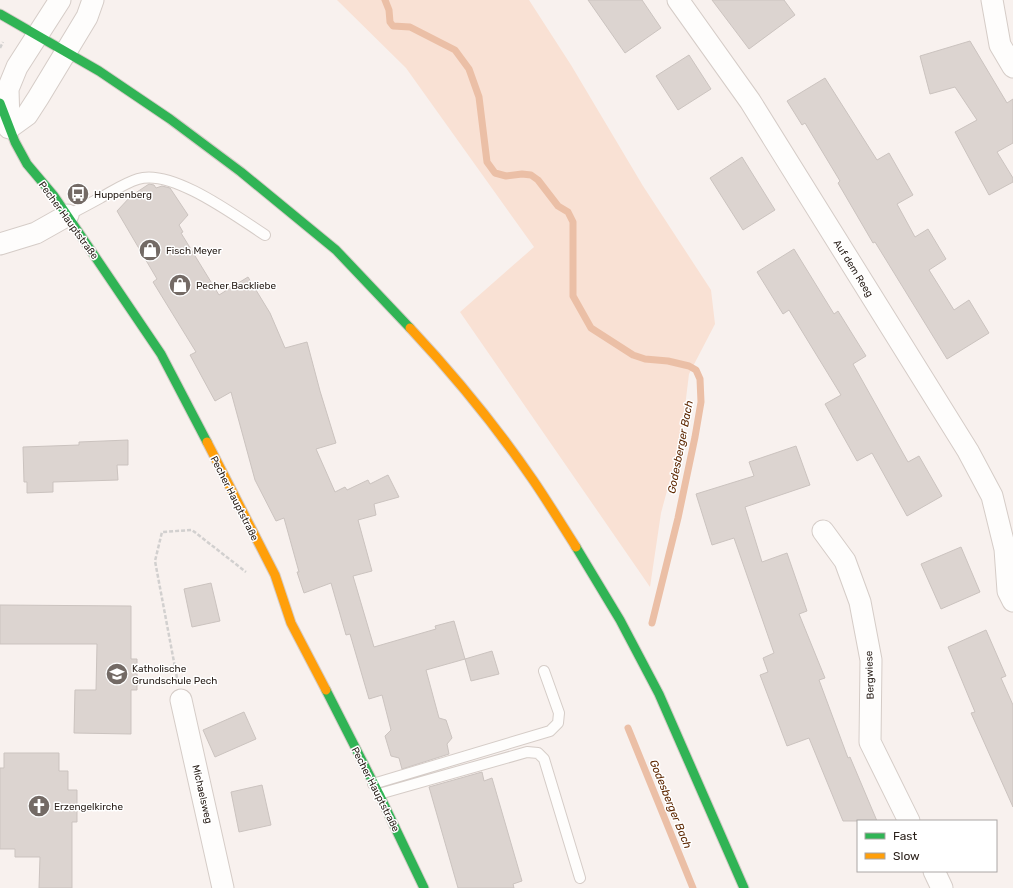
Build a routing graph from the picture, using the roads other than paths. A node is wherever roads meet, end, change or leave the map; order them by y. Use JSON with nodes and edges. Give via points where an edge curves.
{"nodes":[{"id":1,"x":60,"y":0,"type":"edge"},
{"id":2,"x":93,"y":0,"type":"edge"},
{"id":3,"x":678,"y":0,"type":"edge"},
{"id":4,"x":992,"y":0,"type":"edge"},
{"id":5,"x":0,"y":14,"type":"edge"},
{"id":6,"x":37,"y":35,"type":"junction"},
{"id":7,"x":66,"y":52,"type":"junction"},
{"id":8,"x":1013,"y":67,"type":"edge"},
{"id":9,"x":0,"y":102,"type":"edge"},
{"id":10,"x":5,"y":127,"type":"edge"},
{"id":11,"x":68,"y":216,"type":"junction"},
{"id":12,"x":265,"y":235,"type":"dead end"},
{"id":13,"x":0,"y":244,"type":"edge"},
{"id":14,"x":823,"y":531,"type":"dead end"},
{"id":15,"x":1009,"y":545,"type":"edge"},
{"id":16,"x":1013,"y":601,"type":"edge"},
{"id":17,"x":544,"y":671,"type":"dead end"},
{"id":18,"x":181,"y":700,"type":"road end"},
{"id":19,"x":374,"y":784,"type":"junction"},
{"id":20,"x":379,"y":794,"type":"junction"},
{"id":21,"x":909,"y":820,"type":"edge"},
{"id":22,"x":934,"y":872,"type":"edge"},
{"id":23,"x":580,"y":878,"type":"dead end"},
{"id":24,"x":223,"y":888,"type":"edge"},
{"id":25,"x":424,"y":888,"type":"edge"},
{"id":26,"x":744,"y":888,"type":"edge"},
{"id":27,"x":942,"y":888,"type":"edge"}],
"edges":[{"from":1,"to":6,"type":"street","name":"Pecher Hauptstraße"},
{"from":2,"to":7,"type":"street","via":[[87,17]]},
{"from":3,"to":15,"type":"street","name":"Auf dem Reeg","via":[[750,101],[968,451],[992,496]]},
{"from":4,"to":8,"type":"street","via":[[1000,45]]},
{"from":5,"to":6,"type":"main road"},
{"from":6,"to":7,"type":"main road"},
{"from":6,"to":10,"type":"street","name":"Pecher Hauptstraße","via":[[17,67],[8,89]]},
{"from":7,"to":10,"type":"street","via":[[27,115]]},
{"from":7,"to":26,"type":"main road","via":[[170,119],[241,172],[336,250],[426,345],[481,410],[533,480],[620,620],[659,694]]},
{"from":9,"to":10,"type":"main road","name":"Pecher Hauptstraße"},
{"from":10,"to":11,"type":"main road","name":"Pecher Hauptstraße","via":[[27,164]]},
{"from":11,"to":12,"type":"lane","via":[[140,178],[158,178],[184,186],[215,202]]},
{"from":11,"to":13,"type":"street","via":[[36,233]]},
{"from":11,"to":19,"type":"main road","name":"Pecher Hauptstraße","via":[[161,354],[275,575],[290,623]]},
{"from":14,"to":21,"type":"street","name":"Bergwiese","via":[[845,561],[860,602],[871,660],[870,742]]},
{"from":15,"to":16,"type":"street","name":"Auf dem Reeg","via":[[1008,591]]},
{"from":17,"to":19,"type":"lane","via":[[559,712],[558,724],[550,732]]},
{"from":18,"to":24,"type":"street","name":"Michaelsweg"},
{"from":19,"to":20,"type":"main road","name":"Pecher Hauptstraße"},
{"from":20,"to":23,"type":"lane","via":[[527,752],[538,753],[544,759]]},
{"from":20,"to":25,"type":"main road","name":"Pecher Hauptstraße"},
{"from":22,"to":27,"type":"street"}]}
